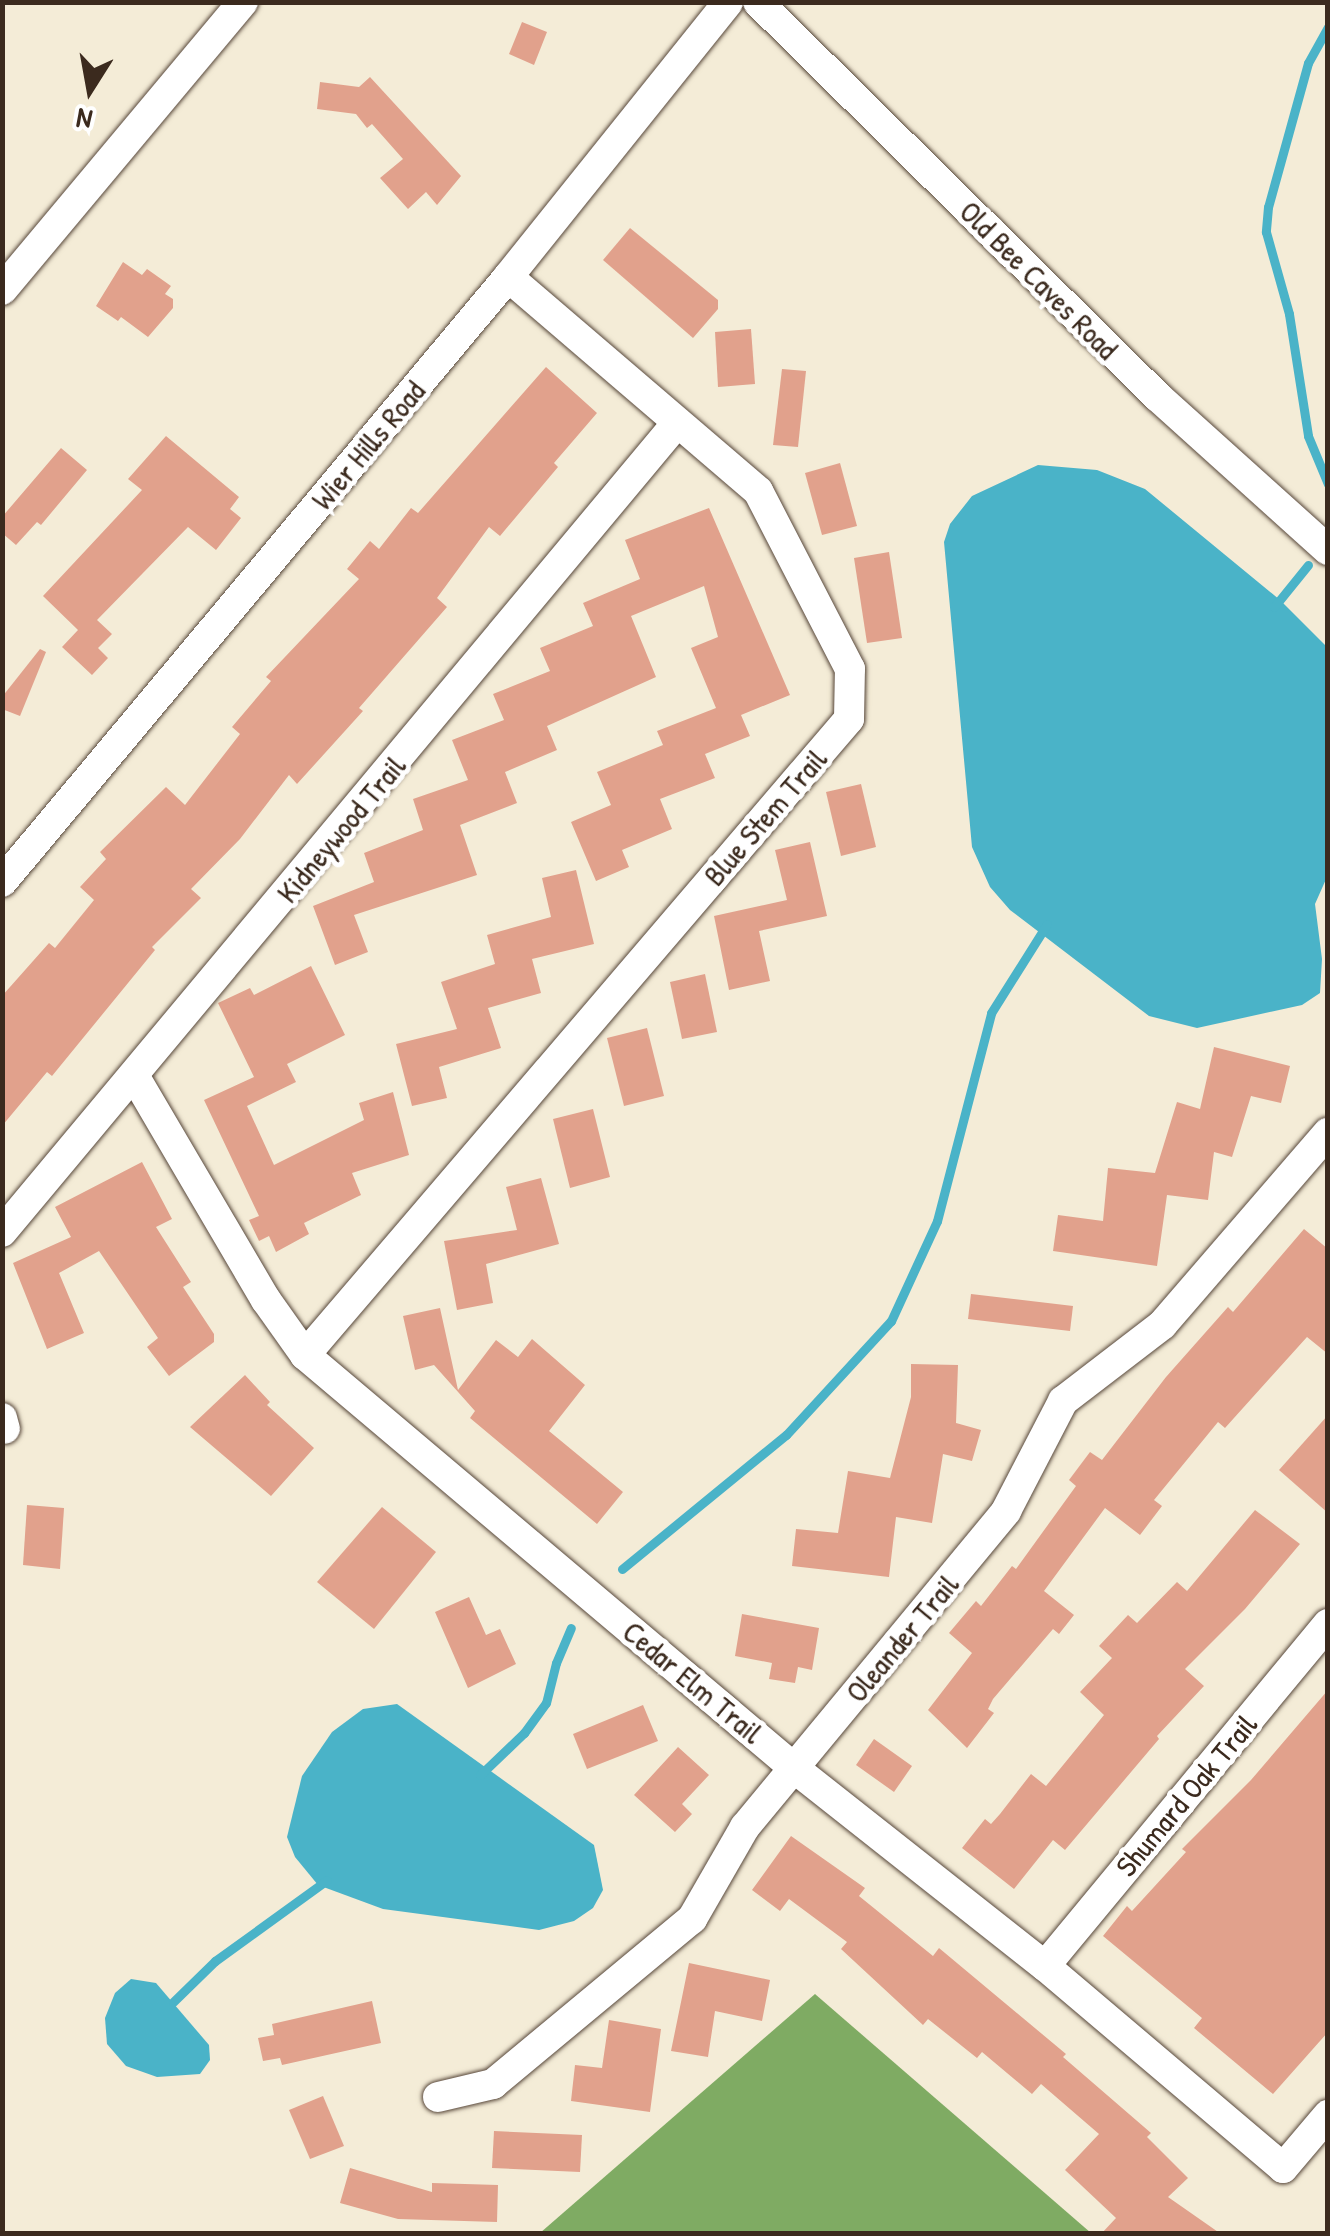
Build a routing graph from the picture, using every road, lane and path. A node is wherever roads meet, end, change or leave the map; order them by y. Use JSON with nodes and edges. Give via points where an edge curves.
{"nodes":[{"id":1,"x":243,"y":2,"type":"edge"},
{"id":2,"x":728,"y":2,"type":"edge"},
{"id":3,"x":758,"y":2,"type":"edge"},
{"id":4,"x":508,"y":277,"type":"junction"},
{"id":5,"x":2,"y":290,"type":"edge"},
{"id":6,"x":677,"y":423,"type":"junction"},
{"id":7,"x":1328,"y":550,"type":"edge"},
{"id":8,"x":2,"y":882,"type":"edge"},
{"id":9,"x":135,"y":1077,"type":"junction"},
{"id":10,"x":1328,"y":1134,"type":"edge"},
{"id":11,"x":2,"y":1232,"type":"edge"},
{"id":12,"x":305,"y":1355,"type":"junction"},
{"id":13,"x":1328,"y":1624,"type":"edge"},
{"id":14,"x":794,"y":1768,"type":"junction"},
{"id":15,"x":1046,"y":1966,"type":"junction"},
{"id":16,"x":438,"y":2097,"type":"dead end"},
{"id":17,"x":1328,"y":2115,"type":"edge"}],
"edges":[{"from":1,"to":5,"type":"street"},
{"from":2,"to":4,"type":"street","name":"Wier Hills Road"},
{"from":3,"to":7,"type":"street","name":"Old Bee Caves Road","via":[[1158,396]]},
{"from":4,"to":6,"type":"street","name":"Blue Stem Trail"},
{"from":4,"to":8,"type":"street","name":"Wier Hills Road"},
{"from":6,"to":9,"type":"street","name":"Kidneywood Trail"},
{"from":6,"to":12,"type":"street","name":"Blue Stem Trail","via":[[758,490],[850,669],[849,719]]},
{"from":9,"to":11,"type":"street","name":"Kidneywood Trail"},
{"from":9,"to":12,"type":"street","name":"Cedar Elm Trail"},
{"from":10,"to":14,"type":"street","name":"Oleander Trail","via":[[1162,1325],[1063,1401],[1006,1511]]},
{"from":12,"to":14,"type":"street","name":"Cedar Elm Trail"},
{"from":13,"to":15,"type":"street","name":"Shumard Oak Trail"},
{"from":14,"to":15,"type":"street","name":"Cedar Elm Trail"},
{"from":14,"to":16,"type":"street","name":"Oleander Trail","via":[[746,1828],[692,1919],[493,2084]]},
{"from":15,"to":17,"type":"street","name":"Cedar Elm Trail","via":[[1283,2168]]}]}
